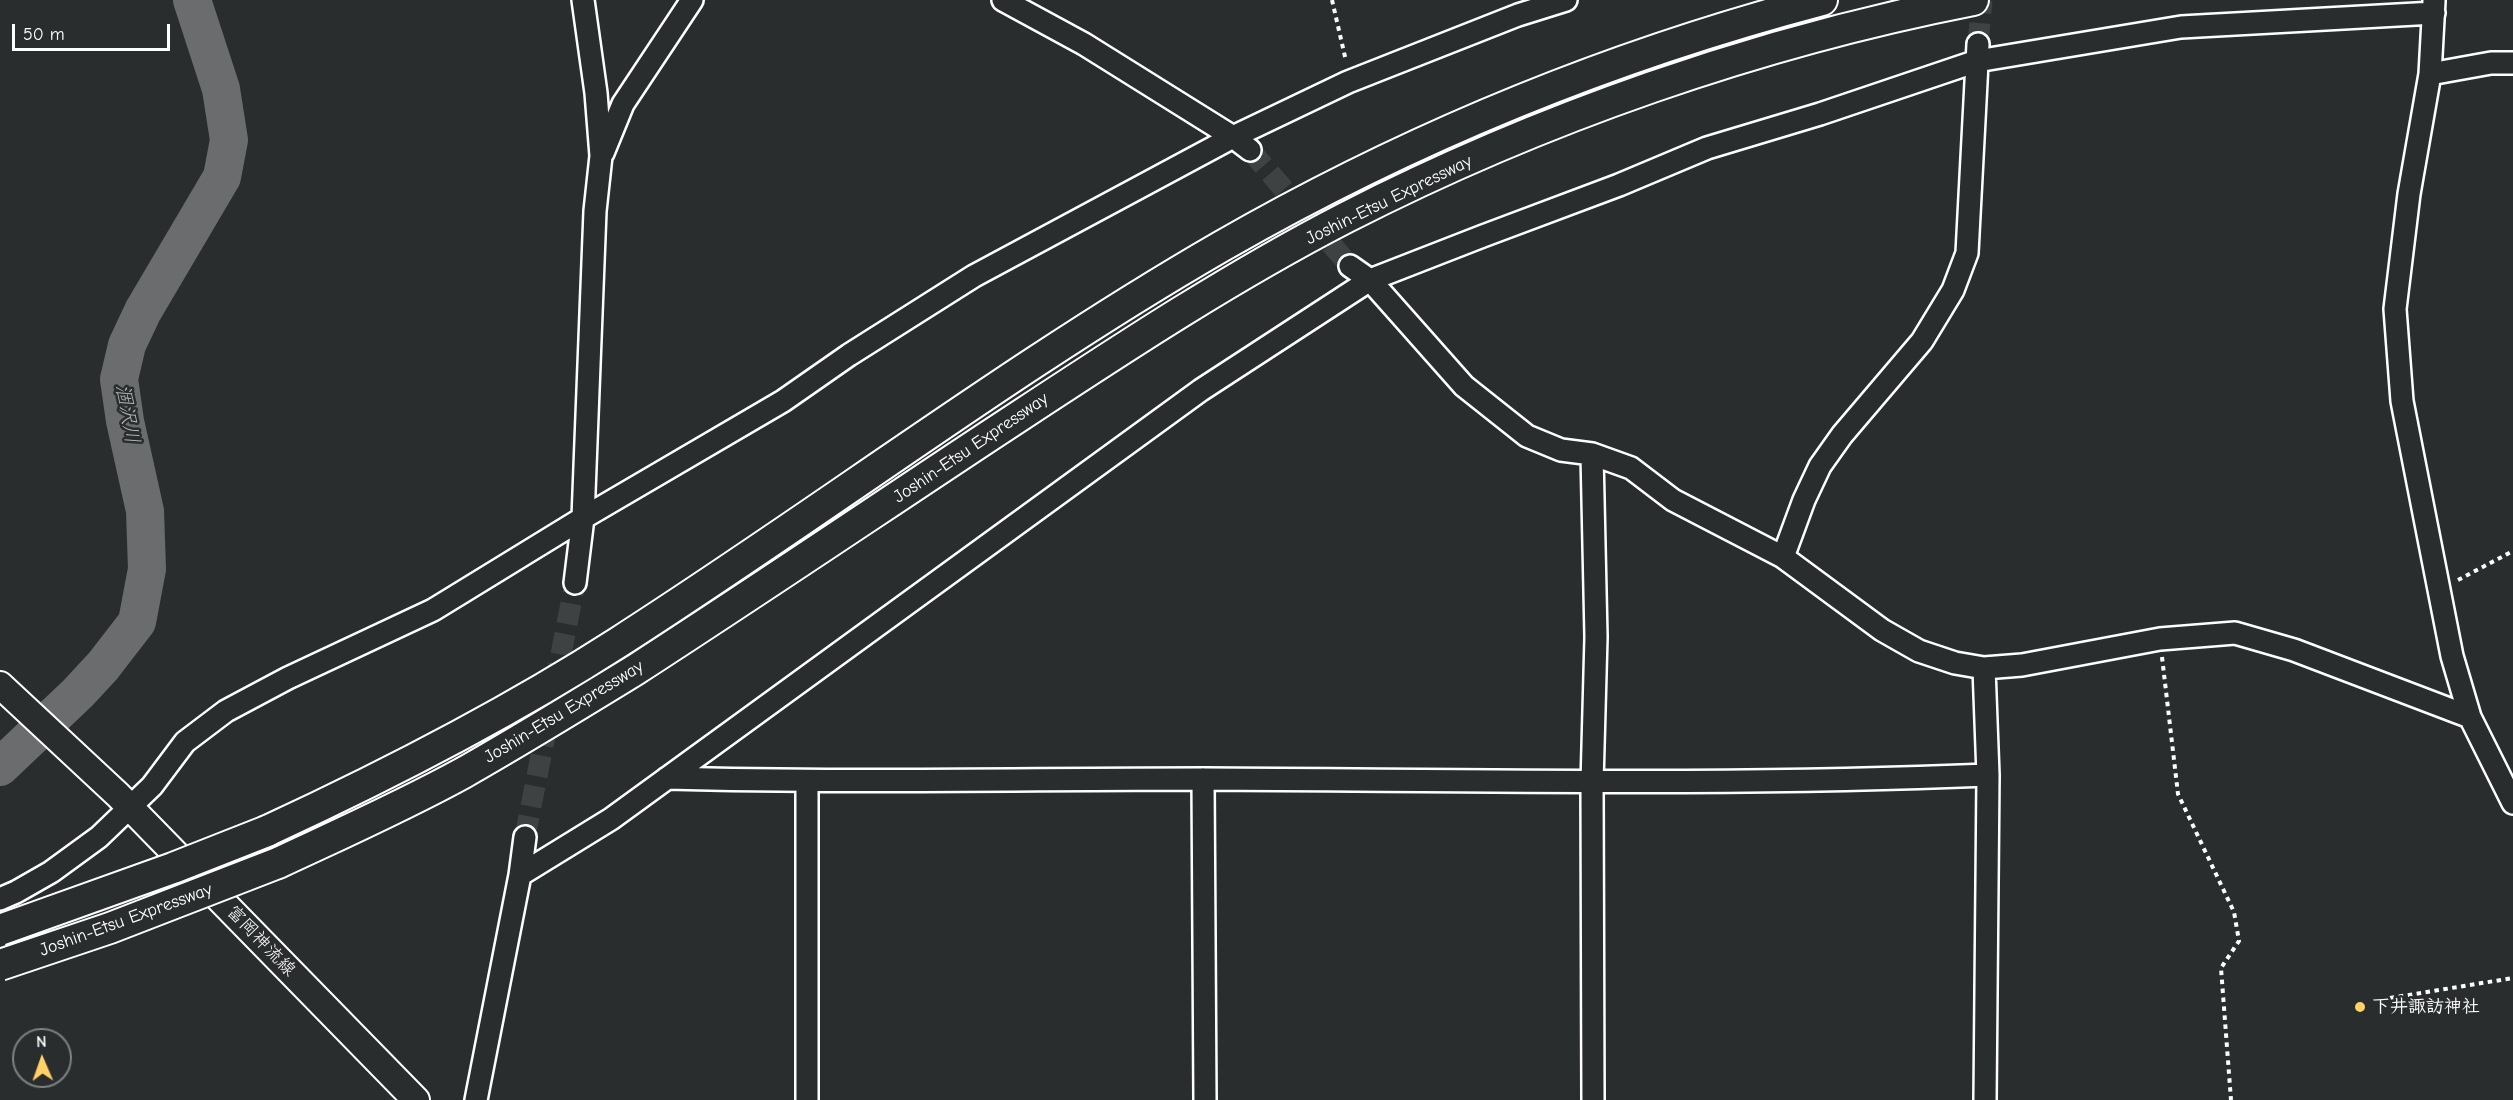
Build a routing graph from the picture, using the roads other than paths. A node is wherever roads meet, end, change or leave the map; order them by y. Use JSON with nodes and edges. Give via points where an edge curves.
{"nodes":[{"id":1,"x":583,"y":0,"type":"edge"},
{"id":2,"x":692,"y":0,"type":"edge"},
{"id":3,"x":1003,"y":0,"type":"edge"},
{"id":4,"x":1566,"y":0,"type":"edge"},
{"id":5,"x":1822,"y":0,"type":"edge"},
{"id":6,"x":1973,"y":0,"type":"edge"},
{"id":7,"x":2434,"y":7,"type":"edge"},
{"id":8,"x":1978,"y":52,"type":"junction"},
{"id":9,"x":2513,"y":63,"type":"edge"},
{"id":10,"x":2430,"y":74,"type":"junction"},
{"id":11,"x":1233,"y":137,"type":"junction"},
{"id":12,"x":1250,"y":150,"type":"tunnel mouth"},
{"id":13,"x":601,"y":156,"type":"junction"},
{"id":14,"x":1350,"y":266,"type":"tunnel mouth"},
{"id":15,"x":1370,"y":280,"type":"junction"},
{"id":16,"x":1592,"y":454,"type":"junction"},
{"id":17,"x":584,"y":518,"type":"junction"},
{"id":18,"x":1783,"y":557,"type":"junction"},
{"id":19,"x":575,"y":583,"type":"tunnel mouth"},
{"id":20,"x":1984,"y":668,"type":"junction"},
{"id":21,"x":0,"y":685,"type":"edge"},
{"id":22,"x":2470,"y":717,"type":"junction"},
{"id":23,"x":1988,"y":776,"type":"junction"},
{"id":24,"x":667,"y":778,"type":"junction"},
{"id":25,"x":1203,"y":779,"type":"junction"},
{"id":26,"x":807,"y":782,"type":"junction"},
{"id":27,"x":1592,"y":783,"type":"junction"},
{"id":28,"x":124,"y":801,"type":"junction"},
{"id":29,"x":2513,"y":803,"type":"edge"},
{"id":30,"x":525,"y":837,"type":"tunnel mouth"},
{"id":31,"x":520,"y":875,"type":"junction"},
{"id":32,"x":0,"y":899,"type":"edge"},
{"id":33,"x":0,"y":930,"type":"edge"},
{"id":34,"x":0,"y":965,"type":"edge"},
{"id":35,"x":416,"y":1100,"type":"edge"},
{"id":36,"x":476,"y":1100,"type":"edge"},
{"id":37,"x":807,"y":1100,"type":"edge"},
{"id":38,"x":1205,"y":1100,"type":"edge"},
{"id":39,"x":1593,"y":1100,"type":"edge"},
{"id":40,"x":1985,"y":1100,"type":"edge"}],
"edges":[{"from":1,"to":13,"type":"street"},
{"from":2,"to":13,"type":"street","via":[[623,104]]},
{"from":3,"to":11,"type":"street","via":[[1084,44]]},
{"from":4,"to":11,"type":"street","via":[[1348,82]]},
{"from":5,"to":33,"type":"highway","name":"Joshin-Etsu Expressway","bridge":true,"via":[[1716,30],[1516,102],[1323,191],[1127,303],[617,643],[528,697],[355,790],[267,831]]},
{"from":6,"to":34,"type":"highway","name":"Joshin-Etsu Expressway","bridge":true,"via":[[1836,32],[1642,91],[1539,130],[1344,219],[1151,331],[645,664],[462,773],[278,863],[110,928]]},
{"from":7,"to":8,"type":"street","via":[[2181,27]]},
{"from":7,"to":10,"type":"street"},
{"from":8,"to":15,"type":"street","via":[[1820,114],[1707,148]]},
{"from":8,"to":18,"type":"street","via":[[1966,253],[1953,290],[1922,341],[1820,466]]},
{"from":9,"to":10,"type":"street"},
{"from":10,"to":22,"type":"street","via":[[2409,194],[2395,309],[2402,401],[2452,656]]},
{"from":11,"to":12,"type":"street"},
{"from":11,"to":17,"type":"street","via":[[974,276],[783,401]]},
{"from":13,"to":17,"type":"street","via":[[595,211]]},
{"from":14,"to":15,"type":"street"},
{"from":15,"to":16,"type":"street","via":[[1464,386],[1518,429],[1561,450]]},
{"from":15,"to":24,"type":"street","via":[[1201,390]]},
{"from":16,"to":18,"type":"street","via":[[1631,468],[1673,500]]},
{"from":16,"to":27,"type":"street","via":[[1596,637]]},
{"from":17,"to":19,"type":"street"},
{"from":17,"to":28,"type":"street","via":[[433,610],[226,711],[185,742],[152,786]]},
{"from":18,"to":20,"type":"street","via":[[1882,630],[1928,654]]},
{"from":20,"to":22,"type":"street","via":[[2022,665],[2160,639],[2235,633],[2294,650]]},
{"from":20,"to":23,"type":"street"},
{"from":21,"to":28,"type":"main road","name":"富岡神流線"},
{"from":22,"to":29,"type":"street"},
{"from":23,"to":27,"type":"street"},
{"from":23,"to":40,"type":"street"},
{"from":24,"to":26,"type":"street"},
{"from":24,"to":31,"type":"street","via":[[611,819]]},
{"from":25,"to":26,"type":"street"},
{"from":25,"to":27,"type":"street"},
{"from":25,"to":38,"type":"street"},
{"from":26,"to":37,"type":"street"},
{"from":27,"to":39,"type":"street"},
{"from":28,"to":32,"type":"street","via":[[99,837],[51,872]]},
{"from":28,"to":35,"type":"main road","name":"富岡神流線"},
{"from":30,"to":31,"type":"street"},
{"from":31,"to":36,"type":"street"}]}
